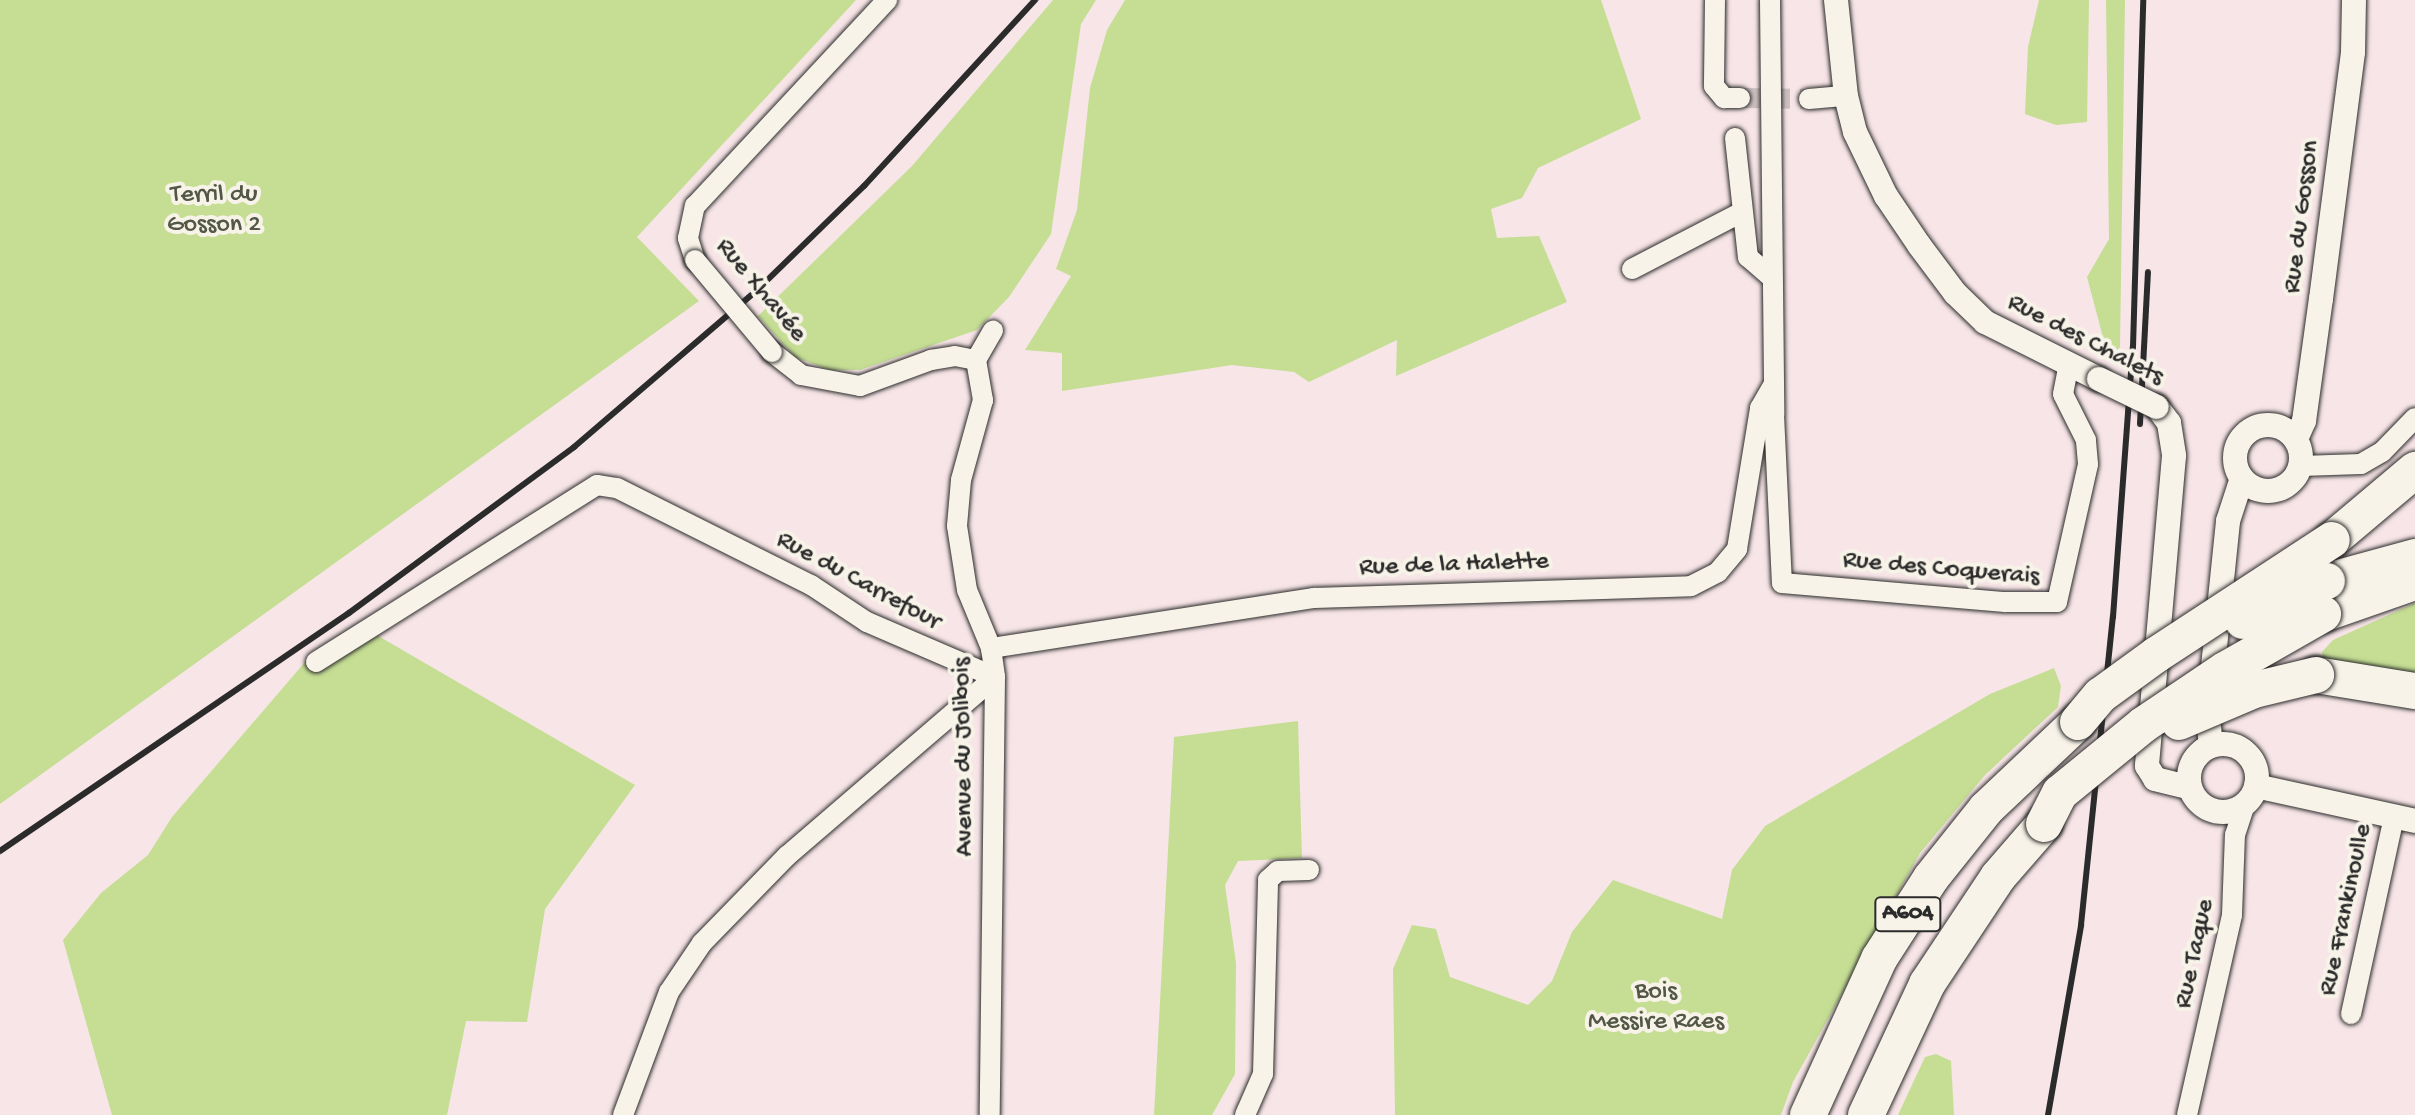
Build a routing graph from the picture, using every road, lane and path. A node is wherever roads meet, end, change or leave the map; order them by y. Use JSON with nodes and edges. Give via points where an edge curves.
{"nodes":[{"id":1,"x":887,"y":0,"type":"edge"},
{"id":2,"x":1715,"y":0,"type":"edge"},
{"id":3,"x":1770,"y":0,"type":"edge"},
{"id":4,"x":1836,"y":0,"type":"edge"},
{"id":5,"x":2354,"y":0,"type":"edge"},
{"id":6,"x":1846,"y":96,"type":"junction"},
{"id":7,"x":1740,"y":98,"type":"tunnel mouth"},
{"id":8,"x":1809,"y":99,"type":"tunnel mouth"},
{"id":9,"x":1735,"y":138,"type":"dead end"},
{"id":10,"x":1740,"y":213,"type":"junction"},
{"id":11,"x":1632,"y":269,"type":"dead end"},
{"id":12,"x":1772,"y":278,"type":"junction"},
{"id":13,"x":993,"y":331,"type":"dead end"},
{"id":14,"x":976,"y":360,"type":"junction"},
{"id":15,"x":2069,"y":364,"type":"junction"},
{"id":16,"x":1774,"y":384,"type":"junction"},
{"id":17,"x":2415,"y":418,"type":"edge"},
{"id":18,"x":2296,"y":439,"type":"junction"},
{"id":19,"x":2301,"y":466,"type":"junction"},
{"id":20,"x":2415,"y":470,"type":"edge"},
{"id":21,"x":2242,"y":478,"type":"junction"},
{"id":22,"x":2415,"y":557,"type":"edge"},
{"id":23,"x":2415,"y":582,"type":"edge"},
{"id":24,"x":2325,"y":598,"type":"junction"},
{"id":25,"x":991,"y":648,"type":"junction"},
{"id":26,"x":316,"y":662,"type":"dead end"},
{"id":27,"x":995,"y":677,"type":"junction"},
{"id":28,"x":2415,"y":691,"type":"edge"},
{"id":29,"x":2066,"y":733,"type":"junction"},
{"id":30,"x":2211,"y":746,"type":"junction"},
{"id":31,"x":2190,"y":788,"type":"junction"},
{"id":32,"x":2250,"y":795,"type":"junction"},
{"id":33,"x":2405,"y":819,"type":"edge"},
{"id":34,"x":2044,"y":824,"type":"junction"},
{"id":35,"x":1309,"y":870,"type":"dead end"},
{"id":36,"x":2351,"y":1014,"type":"dead end"},
{"id":37,"x":623,"y":1115,"type":"edge"},
{"id":38,"x":990,"y":1115,"type":"edge"},
{"id":39,"x":1245,"y":1115,"type":"edge"},
{"id":40,"x":1808,"y":1115,"type":"edge"},
{"id":41,"x":1866,"y":1115,"type":"edge"},
{"id":42,"x":2187,"y":1115,"type":"edge"}],
"edges":[{"from":1,"to":14,"type":"street","name":"Rue Xhavée","bridge":true,"via":[[695,206],[688,238],[695,260],[772,352],[801,375],[860,386],[931,360]]},
{"from":2,"to":7,"type":"street","via":[[1714,86],[1724,98]]},
{"from":3,"to":12,"type":"street"},
{"from":4,"to":6,"type":"street","name":"Rue des Chalets"},
{"from":5,"to":18,"type":"street","name":"Rue du Gosson","via":[[2353,52],[2321,299],[2304,421]]},
{"from":6,"to":8,"type":"street"},
{"from":6,"to":15,"type":"street","name":"Rue des Chalets","via":[[1867,163],[1955,293],[1985,322]]},
{"from":9,"to":10,"type":"street"},
{"from":10,"to":11,"type":"street"},
{"from":10,"to":12,"type":"street","via":[[1748,257]]},
{"from":12,"to":16,"type":"street"},
{"from":13,"to":14,"type":"street"},
{"from":14,"to":25,"type":"street","name":"Avenue du Jolibois","via":[[983,400],[961,480],[957,526],[967,590]]},
{"from":15,"to":16,"type":"street","name":"Rue des Coquerais","via":[[2063,394],[2088,450],[2062,595],[2051,604],[1782,583]]},
{"from":15,"to":31,"type":"street","name":"Rue des Chalets","bridge":true,"via":[[2157,407],[2169,423],[2174,456],[2147,766],[2155,779]]},
{"from":16,"to":25,"type":"street","name":"Rue de la Halette","via":[[1760,408],[1737,549],[1718,572],[1691,586],[1314,598]]},
{"from":17,"to":19,"type":"street","via":[[2382,452],[2361,464]]},
{"from":18,"to":19,"type":"street"},
{"from":18,"to":21,"type":"street","via":[[2269,424],[2248,430],[2236,448]]},
{"from":19,"to":21,"type":"street","via":[[2288,485],[2276,490],[2257,489]]},
{"from":20,"to":29,"type":"highway","bridge":true,"via":[[2332,540],[2101,695]]},
{"from":21,"to":30,"type":"street","via":[[2228,521],[2208,715]]},
{"from":22,"to":24,"type":"highway","number":"A604"},
{"from":23,"to":24,"type":"highway","number":"A604"},
{"from":24,"to":29,"type":"highway","number":"A604","bridge":true,"via":[[2234,625]]},
{"from":24,"to":34,"type":"highway","number":"A604","bridge":true,"via":[[2143,725],[2060,793]]},
{"from":25,"to":27,"type":"street","name":"Avenue du Jolibois"},
{"from":26,"to":27,"type":"street","name":"Rue du Carrefour","via":[[597,485],[617,488],[811,585],[867,622]]},
{"from":27,"to":37,"type":"street","via":[[787,856],[702,943],[669,992]]},
{"from":27,"to":38,"type":"street","name":"Avenue du Jolibois"},
{"from":28,"to":34,"type":"highway","bridge":true,"via":[[2316,675],[2254,690],[2197,711],[2161,732]]},
{"from":29,"to":40,"type":"highway","number":"A604","via":[[1986,809],[1931,878],[1879,959]]},
{"from":30,"to":31,"type":"street","via":[[2195,759]]},
{"from":30,"to":32,"type":"street","via":[[2223,744],[2245,752],[2253,762]]},
{"from":31,"to":32,"type":"street","via":[[2208,809],[2226,812]]},
{"from":32,"to":33,"type":"street"},
{"from":32,"to":42,"type":"street","name":"Rue Taque","via":[[2235,835],[2232,915]]},
{"from":33,"to":36,"type":"street","name":"Rue Frankinoulle"},
{"from":34,"to":41,"type":"highway","number":"A604","via":[[1998,877],[1927,984]]},
{"from":35,"to":39,"type":"street","via":[[1278,871],[1268,880],[1263,1074]]}]}
